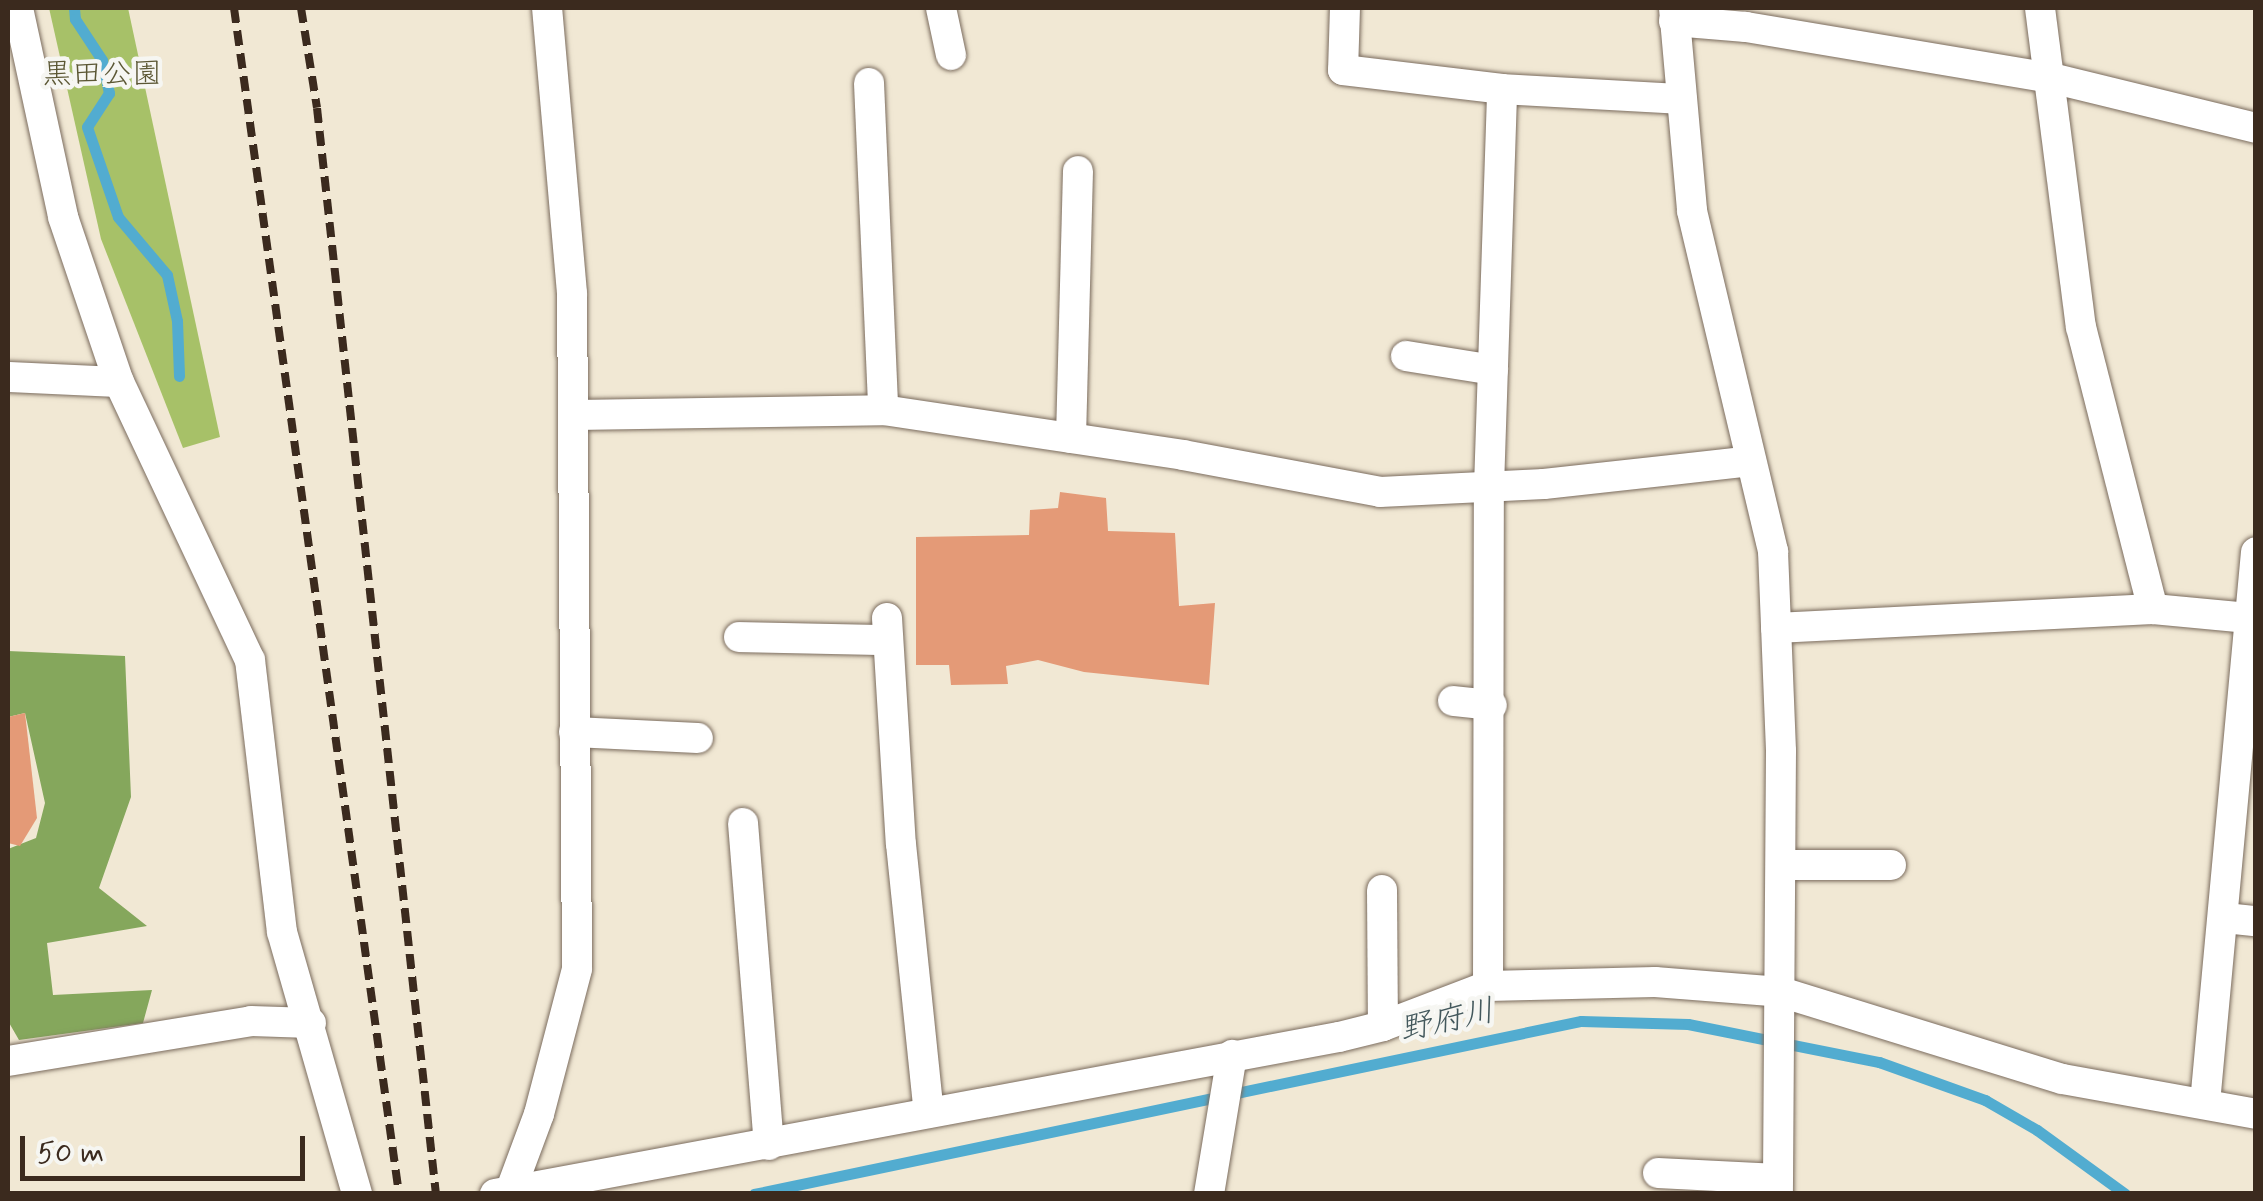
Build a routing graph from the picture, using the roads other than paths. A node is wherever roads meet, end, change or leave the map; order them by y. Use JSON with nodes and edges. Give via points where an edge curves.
{"nodes":[{"id":1,"x":18,"y":8,"type":"edge"},
{"id":2,"x":546,"y":8,"type":"edge"},
{"id":3,"x":941,"y":8,"type":"edge"},
{"id":4,"x":1345,"y":8,"type":"edge"},
{"id":5,"x":2040,"y":8,"type":"edge"},
{"id":6,"x":1674,"y":14,"type":"edge"},
{"id":7,"x":951,"y":55,"type":"dead end"},
{"id":8,"x":2051,"y":78,"type":"junction"},
{"id":9,"x":869,"y":83,"type":"dead end"},
{"id":10,"x":1502,"y":89,"type":"junction"},
{"id":11,"x":1682,"y":99,"type":"junction"},
{"id":12,"x":2256,"y":128,"type":"edge"},
{"id":13,"x":1078,"y":171,"type":"dead end"},
{"id":14,"x":1406,"y":356,"type":"dead end"},
{"id":15,"x":1493,"y":370,"type":"junction"},
{"id":16,"x":8,"y":377,"type":"edge"},
{"id":17,"x":119,"y":382,"type":"junction"},
{"id":18,"x":883,"y":410,"type":"junction"},
{"id":19,"x":574,"y":415,"type":"junction"},
{"id":20,"x":1071,"y":438,"type":"junction"},
{"id":21,"x":1751,"y":460,"type":"junction"},
{"id":22,"x":1490,"y":487,"type":"junction"},
{"id":23,"x":2256,"y":552,"type":"edge"},
{"id":24,"x":2153,"y":609,"type":"junction"},
{"id":25,"x":2249,"y":618,"type":"junction"},
{"id":26,"x":1776,"y":628,"type":"junction"},
{"id":27,"x":739,"y":637,"type":"dead end"},
{"id":28,"x":2250,"y":655,"type":"edge"},
{"id":29,"x":1453,"y":702,"type":"dead end"},
{"id":30,"x":1492,"y":705,"type":"junction"},
{"id":31,"x":574,"y":732,"type":"junction"},
{"id":32,"x":698,"y":738,"type":"dead end"},
{"id":33,"x":743,"y":823,"type":"dead end"},
{"id":34,"x":1782,"y":865,"type":"junction"},
{"id":35,"x":1891,"y":865,"type":"dead end"},
{"id":36,"x":1382,"y":890,"type":"dead end"},
{"id":37,"x":2224,"y":918,"type":"junction"},
{"id":38,"x":2256,"y":921,"type":"edge"},
{"id":39,"x":1488,"y":986,"type":"junction"},
{"id":40,"x":1781,"y":1002,"type":"junction"},
{"id":41,"x":311,"y":1023,"type":"junction"},
{"id":42,"x":1383,"y":1026,"type":"junction"},
{"id":43,"x":1231,"y":1060,"type":"junction"},
{"id":44,"x":8,"y":1061,"type":"edge"},
{"id":45,"x":2205,"y":1103,"type":"junction"},
{"id":46,"x":929,"y":1113,"type":"junction"},
{"id":47,"x":2256,"y":1114,"type":"edge"},
{"id":48,"x":769,"y":1145,"type":"junction"},
{"id":49,"x":1658,"y":1173,"type":"dead end"},
{"id":50,"x":1778,"y":1186,"type":"edge"},
{"id":51,"x":502,"y":1193,"type":"edge"},
{"id":52,"x":357,"y":1194,"type":"edge"},
{"id":53,"x":1209,"y":1194,"type":"edge"}],
"edges":[{"from":1,"to":17,"type":"street","via":[[63,217]]},
{"from":2,"to":19,"type":"street","via":[[572,293]]},
{"from":3,"to":7,"type":"street"},
{"from":4,"to":10,"type":"street","via":[[1343,70]]},
{"from":5,"to":8,"type":"street"},
{"from":6,"to":8,"type":"street"},
{"from":6,"to":11,"type":"street"},
{"from":8,"to":12,"type":"street"},
{"from":8,"to":24,"type":"street","via":[[2081,326]]},
{"from":9,"to":18,"type":"street"},
{"from":10,"to":11,"type":"street"},
{"from":10,"to":15,"type":"street"},
{"from":11,"to":21,"type":"street","via":[[1692,211]]},
{"from":13,"to":20,"type":"street"},
{"from":14,"to":15,"type":"street"},
{"from":15,"to":22,"type":"street"},
{"from":16,"to":17,"type":"street"},
{"from":17,"to":41,"type":"street","via":[[250,660],[282,932]]},
{"from":18,"to":19,"type":"street"},
{"from":18,"to":20,"type":"street"},
{"from":19,"to":31,"type":"street"},
{"from":20,"to":22,"type":"street","via":[[1380,492]]},
{"from":21,"to":22,"type":"street"},
{"from":21,"to":26,"type":"street","via":[[1773,552]]},
{"from":22,"to":30,"type":"street"},
{"from":23,"to":25,"type":"street"},
{"from":24,"to":25,"type":"street"},
{"from":24,"to":26,"type":"street"},
{"from":25,"to":28,"type":"street"},
{"from":26,"to":34,"type":"street"},
{"from":27,"to":46,"type":"street","via":[[888,629],[901,844]]},
{"from":28,"to":37,"type":"street"},
{"from":29,"to":30,"type":"street"},
{"from":30,"to":39,"type":"street"},
{"from":31,"to":32,"type":"street"},
{"from":31,"to":51,"type":"street","via":[[577,969],[539,1114]]},
{"from":33,"to":48,"type":"street"},
{"from":34,"to":35,"type":"street"},
{"from":34,"to":40,"type":"street"},
{"from":36,"to":42,"type":"street"},
{"from":37,"to":38,"type":"street"},
{"from":37,"to":45,"type":"street"},
{"from":39,"to":40,"type":"street","via":[[1655,982]]},
{"from":39,"to":42,"type":"street"},
{"from":40,"to":45,"type":"street","via":[[2062,1079]]},
{"from":40,"to":50,"type":"street"},
{"from":41,"to":44,"type":"street","via":[[251,1021]]},
{"from":41,"to":52,"type":"street"},
{"from":42,"to":43,"type":"street"},
{"from":43,"to":46,"type":"street"},
{"from":43,"to":53,"type":"street"},
{"from":45,"to":47,"type":"street"},
{"from":46,"to":48,"type":"street"},
{"from":48,"to":51,"type":"street"},
{"from":49,"to":50,"type":"street"}]}
